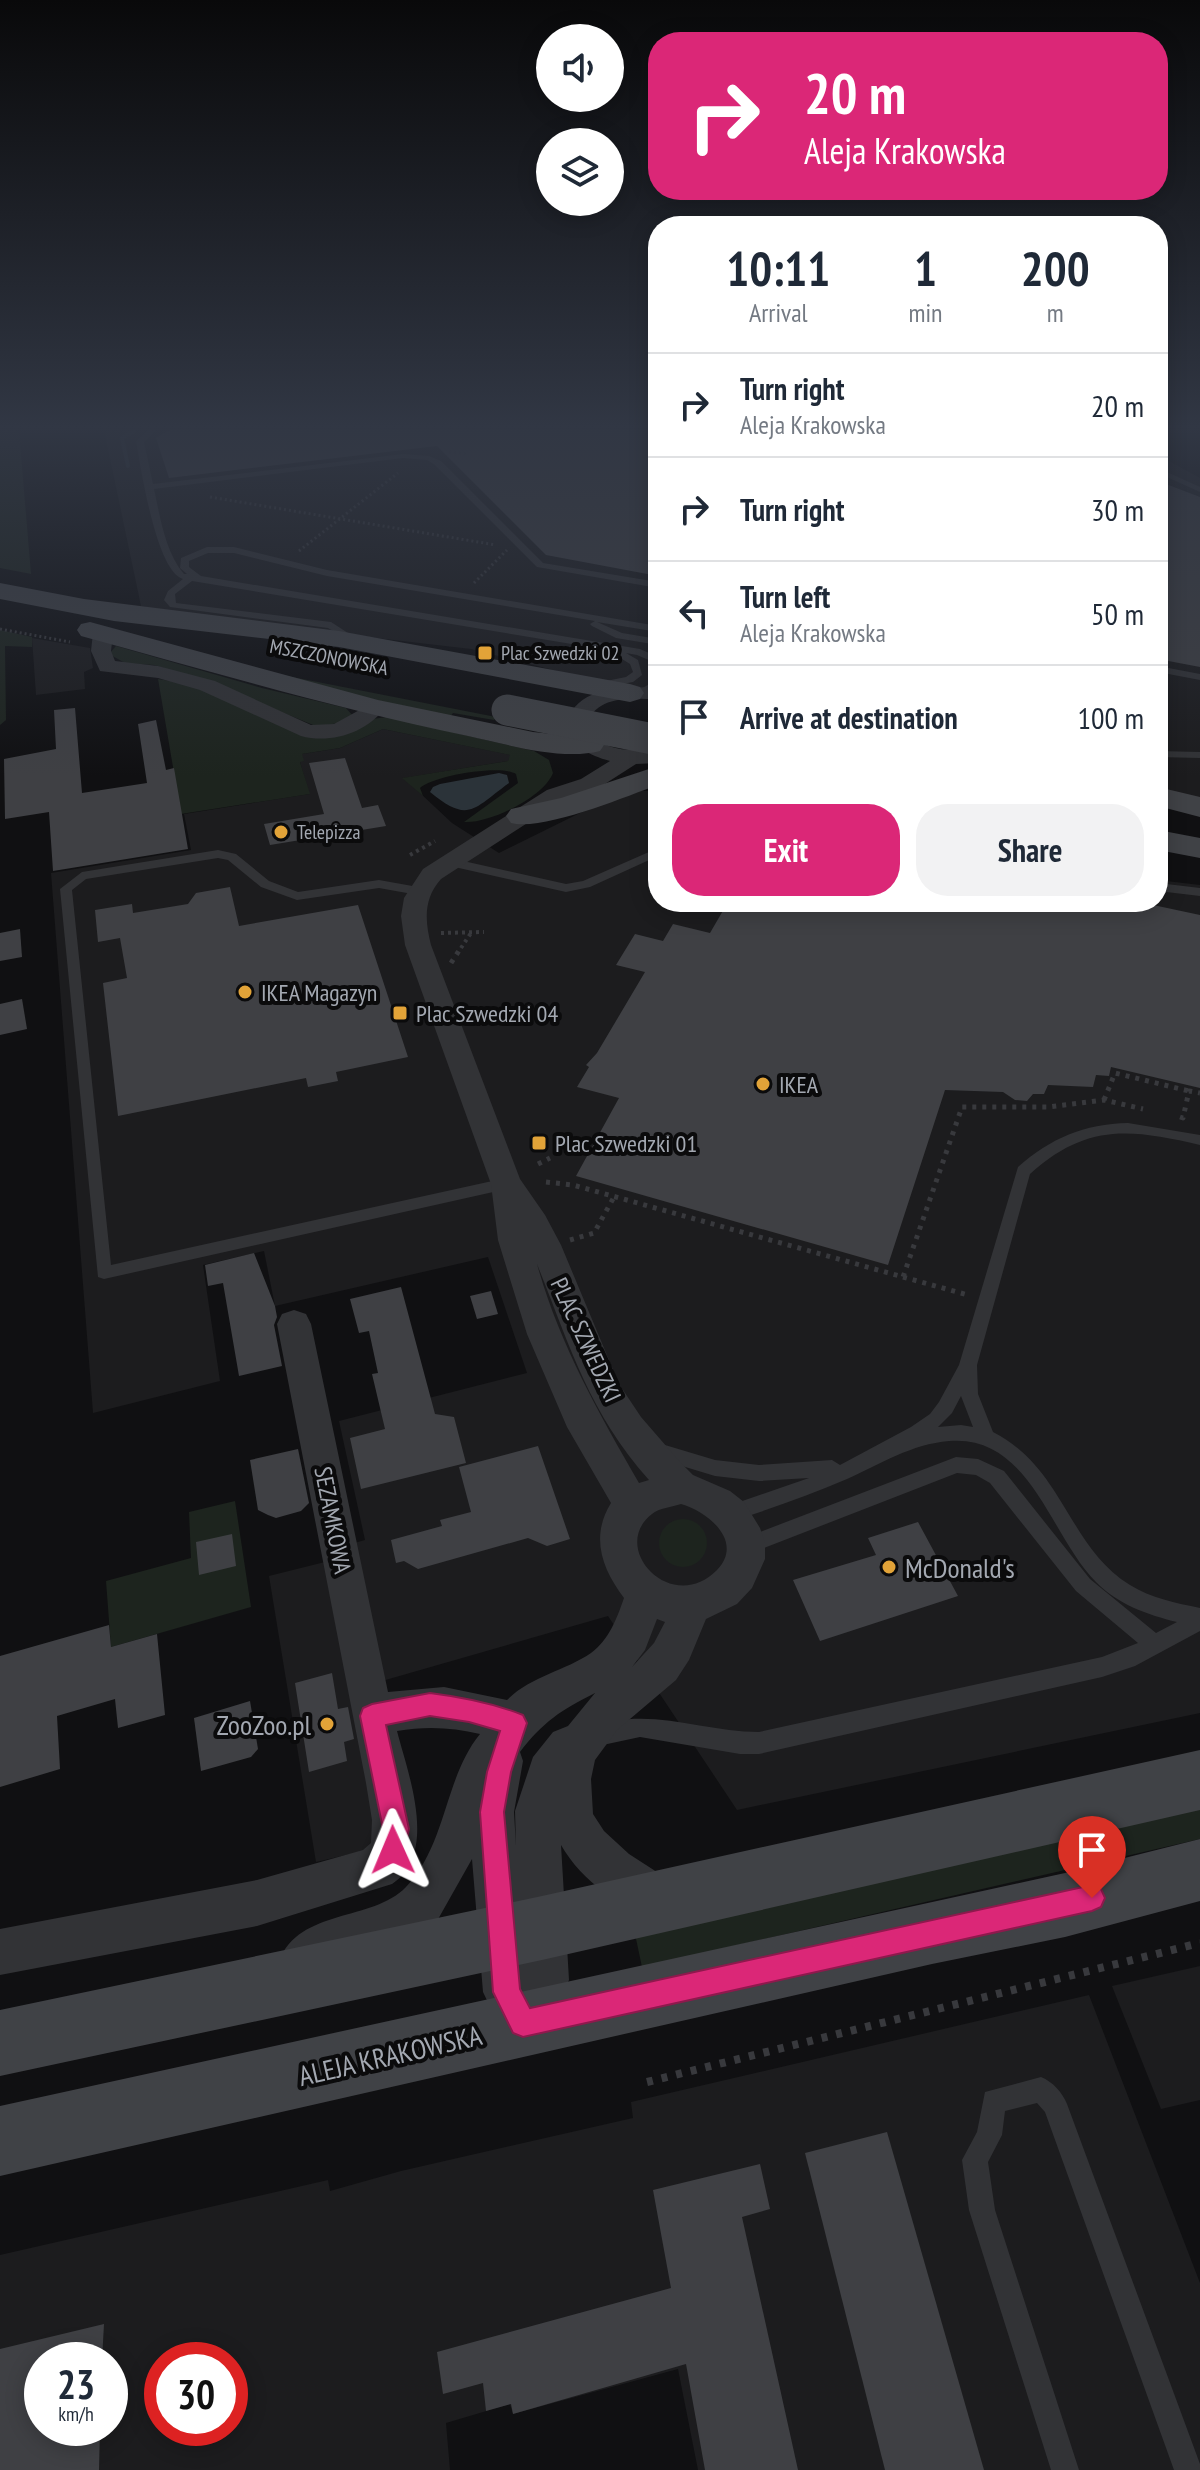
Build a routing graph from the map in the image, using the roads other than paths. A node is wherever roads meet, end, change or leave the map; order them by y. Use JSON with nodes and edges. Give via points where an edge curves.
{"nodes":[{"id":1,"x":166,"y":545,"type":"edge"},
{"id":2,"x":519,"y":545,"type":"edge"},
{"id":3,"x":193,"y":580,"type":"junction"},
{"id":4,"x":648,"y":583,"type":"edge"},
{"id":5,"x":0,"y":591,"type":"edge"},
{"id":6,"x":0,"y":610,"type":"edge"},
{"id":7,"x":546,"y":611,"type":"junction"},
{"id":8,"x":76,"y":615,"type":"junction"},
{"id":9,"x":648,"y":627,"type":"edge"},
{"id":10,"x":339,"y":639,"type":"junction"},
{"id":11,"x":102,"y":640,"type":"junction"},
{"id":12,"x":648,"y":640,"type":"edge"},
{"id":13,"x":609,"y":648,"type":"junction"},
{"id":14,"x":648,"y":655,"type":"edge"},
{"id":15,"x":1168,"y":671,"type":"edge"},
{"id":16,"x":1200,"y":677,"type":"edge"},
{"id":17,"x":592,"y":685,"type":"junction"},
{"id":18,"x":642,"y":693,"type":"edge"},
{"id":19,"x":514,"y":702,"type":"junction"},
{"id":20,"x":374,"y":708,"type":"junction"},
{"id":21,"x":648,"y":720,"type":"edge"},
{"id":22,"x":533,"y":741,"type":"junction"},
{"id":23,"x":1168,"y":743,"type":"edge"},
{"id":24,"x":1200,"y":744,"type":"edge"},
{"id":25,"x":592,"y":746,"type":"junction"},
{"id":26,"x":1168,"y":754,"type":"edge"},
{"id":27,"x":1200,"y":755,"type":"edge"},
{"id":28,"x":648,"y":756,"type":"edge"},
{"id":29,"x":648,"y":757,"type":"edge"},
{"id":30,"x":648,"y":760,"type":"edge"},
{"id":31,"x":648,"y":760,"type":"edge"},
{"id":32,"x":563,"y":787,"type":"junction"},
{"id":33,"x":1168,"y":799,"type":"edge"},
{"id":34,"x":1200,"y":807,"type":"edge"},
{"id":35,"x":522,"y":816,"type":"junction"},
{"id":36,"x":1168,"y":819,"type":"edge"},
{"id":37,"x":1200,"y":825,"type":"edge"},
{"id":38,"x":1168,"y":842,"type":"edge"},
{"id":39,"x":1200,"y":848,"type":"edge"},
{"id":40,"x":648,"y":856,"type":"edge"},
{"id":41,"x":1168,"y":859,"type":"edge"},
{"id":42,"x":450,"y":862,"type":"junction"},
{"id":43,"x":1200,"y":864,"type":"edge"},
{"id":44,"x":1168,"y":888,"type":"edge"},
{"id":45,"x":418,"y":891,"type":"junction"},
{"id":46,"x":1200,"y":892,"type":"edge"},
{"id":47,"x":1200,"y":1140,"type":"edge"},
{"id":48,"x":506,"y":1184,"type":"junction"},
{"id":49,"x":294,"y":1324,"type":"dead end"},
{"id":50,"x":968,"y":1365,"type":"junction"},
{"id":51,"x":986,"y":1438,"type":"junction"},
{"id":52,"x":641,"y":1446,"type":"junction"},
{"id":53,"x":884,"y":1451,"type":"junction"},
{"id":54,"x":854,"y":1466,"type":"junction"},
{"id":55,"x":681,"y":1488,"type":"junction"},
{"id":56,"x":632,"y":1506,"type":"junction"},
{"id":57,"x":738,"y":1530,"type":"junction"},
{"id":58,"x":645,"y":1594,"type":"junction"},
{"id":59,"x":691,"y":1604,"type":"junction"},
{"id":60,"x":1200,"y":1618,"type":"edge"},
{"id":61,"x":1154,"y":1644,"type":"junction"},
{"id":62,"x":372,"y":1716,"type":"junction"},
{"id":63,"x":515,"y":1723,"type":"junction"},
{"id":64,"x":585,"y":1739,"type":"junction"},
{"id":65,"x":1200,"y":1780,"type":"edge"},
{"id":66,"x":1200,"y":1870,"type":"edge"},
{"id":67,"x":661,"y":1901,"type":"junction"},
{"id":68,"x":522,"y":1932,"type":"junction"},
{"id":69,"x":0,"y":1952,"type":"edge"},
{"id":70,"x":255,"y":1990,"type":"junction"},
{"id":71,"x":523,"y":2023,"type":"junction"},
{"id":72,"x":0,"y":2043,"type":"edge"},
{"id":73,"x":0,"y":2141,"type":"edge"},
{"id":74,"x":1065,"y":2470,"type":"edge"},
{"id":75,"x":1188,"y":2470,"type":"edge"}],
"edges":[{"from":1,"to":3,"type":"lane","via":[[174,571]]},
{"from":2,"to":4,"type":"lane","via":[[544,566]]},
{"from":3,"to":7,"type":"lane","via":[[184,564],[198,552],[224,548],[336,574]]},
{"from":3,"to":10,"type":"lane","via":[[171,593],[173,605],[331,625],[343,633]]},
{"from":3,"to":13,"type":"lane"},
{"from":5,"to":8,"type":"main road","name":"MSZCZONOWSKA"},
{"from":6,"to":8,"type":"main road","name":"MSZCZONOWSKA"},
{"from":7,"to":9,"type":"lane"},
{"from":7,"to":12,"type":"lane"},
{"from":8,"to":10,"type":"main road"},
{"from":8,"to":11,"type":"main road"},
{"from":8,"to":19,"type":"main road","name":"MSZCZONOWSKA"},
{"from":10,"to":17,"type":"main road"},
{"from":11,"to":20,"type":"main road"},
{"from":11,"to":20,"type":"street","via":[[107,667],[194,680],[309,731],[338,730]]},
{"from":13,"to":14,"type":"lane"},
{"from":13,"to":17,"type":"lane","via":[[631,659],[638,673],[622,683]]},
{"from":15,"to":16,"type":"lane"},
{"from":17,"to":18,"type":"main road"},
{"from":18,"to":25,"type":"street","via":[[603,698],[580,712],[575,727]]},
{"from":19,"to":21,"type":"main road","name":"MSZCZONOWSKA"},
{"from":19,"to":28,"type":"main road","name":"MSZCZONOWSKA","bridge":true},
{"from":20,"to":22,"type":"main road"},
{"from":22,"to":25,"type":"main road"},
{"from":22,"to":32,"type":"main road","via":[[559,754],[569,768]]},
{"from":23,"to":24,"type":"lane"},
{"from":25,"to":29,"type":"street"},
{"from":25,"to":32,"type":"street"},
{"from":26,"to":27,"type":"lane"},
{"from":30,"to":32,"type":"street","via":[[589,784]]},
{"from":31,"to":35,"type":"main road","via":[[570,805]]},
{"from":32,"to":35,"type":"street"},
{"from":33,"to":34,"type":"main road"},
{"from":35,"to":42,"type":"street"},
{"from":36,"to":37,"type":"main road"},
{"from":38,"to":39,"type":"main road"},
{"from":40,"to":42,"type":"lane","via":[[566,888]]},
{"from":41,"to":43,"type":"main road"},
{"from":42,"to":45,"type":"street"},
{"from":44,"to":46,"type":"lane"},
{"from":45,"to":48,"type":"street","name":"PLAC SZWEDZKI","via":[[413,914],[418,945]]},
{"from":45,"to":48,"type":"lane","via":[[379,884],[297,896],[265,884],[232,857],[218,854],[82,876],[66,889],[104,1273]]},
{"from":47,"to":50,"type":"lane","via":[[1129,1127],[1066,1138],[1046,1148],[1023,1171]]},
{"from":48,"to":52,"type":"street","name":"PLAC SZWEDZKI","via":[[537,1224],[591,1363]]},
{"from":48,"to":56,"type":"street","name":"PLAC SZWEDZKI","via":[[510,1226],[561,1373]]},
{"from":49,"to":62,"type":"street","name":"SEZAMKOWA"},
{"from":50,"to":51,"type":"lane","via":[[969,1394]]},
{"from":50,"to":53,"type":"lane","via":[[936,1419]]},
{"from":51,"to":53,"type":"lane","via":[[945,1433]]},
{"from":51,"to":60,"type":"lane","via":[[1031,1472],[1080,1549],[1114,1585],[1164,1610]]},
{"from":52,"to":54,"type":"lane","via":[[715,1468],[759,1473]]},
{"from":52,"to":55,"type":"street","name":"PLAC SZWEDZKI"},
{"from":53,"to":54,"type":"lane"},
{"from":54,"to":57,"type":"lane"},
{"from":55,"to":56,"type":"street","via":[[654,1492]]},
{"from":55,"to":57,"type":"street","via":[[709,1496]]},
{"from":56,"to":58,"type":"street","via":[[620,1522],[616,1542],[629,1580]]},
{"from":57,"to":59,"type":"street","via":[[744,1561],[730,1586]]},
{"from":57,"to":61,"type":"lane","via":[[969,1464],[997,1477],[1083,1585]]},
{"from":58,"to":59,"type":"street"},
{"from":58,"to":63,"type":"street","via":[[631,1636],[607,1666],[537,1701]]},
{"from":59,"to":64,"type":"street","via":[[664,1662],[604,1712]]},
{"from":60,"to":61,"type":"lane"},
{"from":61,"to":64,"type":"lane","via":[[1102,1667],[759,1743],[640,1727]]},
{"from":62,"to":63,"type":"street","via":[[430,1704]]},
{"from":62,"to":69,"type":"street","via":[[396,1829],[393,1850],[383,1864],[257,1903]]},
{"from":63,"to":68,"type":"street","via":[[492,1812]]},
{"from":63,"to":70,"type":"street","via":[[482,1765],[464,1829],[421,1905],[378,1929],[342,1937]]},
{"from":64,"to":67,"type":"street","via":[[567,1777],[568,1803],[578,1832],[607,1866]]},
{"from":64,"to":68,"type":"street","via":[[556,1758],[548,1772],[537,1811]]},
{"from":65,"to":67,"type":"main road"},
{"from":66,"to":71,"type":"main road","name":"ALEJA KRAKOWSKA","via":[[1065,1905]]},
{"from":67,"to":68,"type":"main road"},
{"from":68,"to":70,"type":"main road"},
{"from":68,"to":71,"type":"street","via":[[545,1980]]},
{"from":70,"to":72,"type":"main road"},
{"from":71,"to":73,"type":"main road","name":"ALEJA KRAKOWSKA"},
{"from":74,"to":75,"type":"lane","via":[[982,2210],[975,2160],[989,2135],[994,2101],[1041,2089],[1055,2104]]}]}
